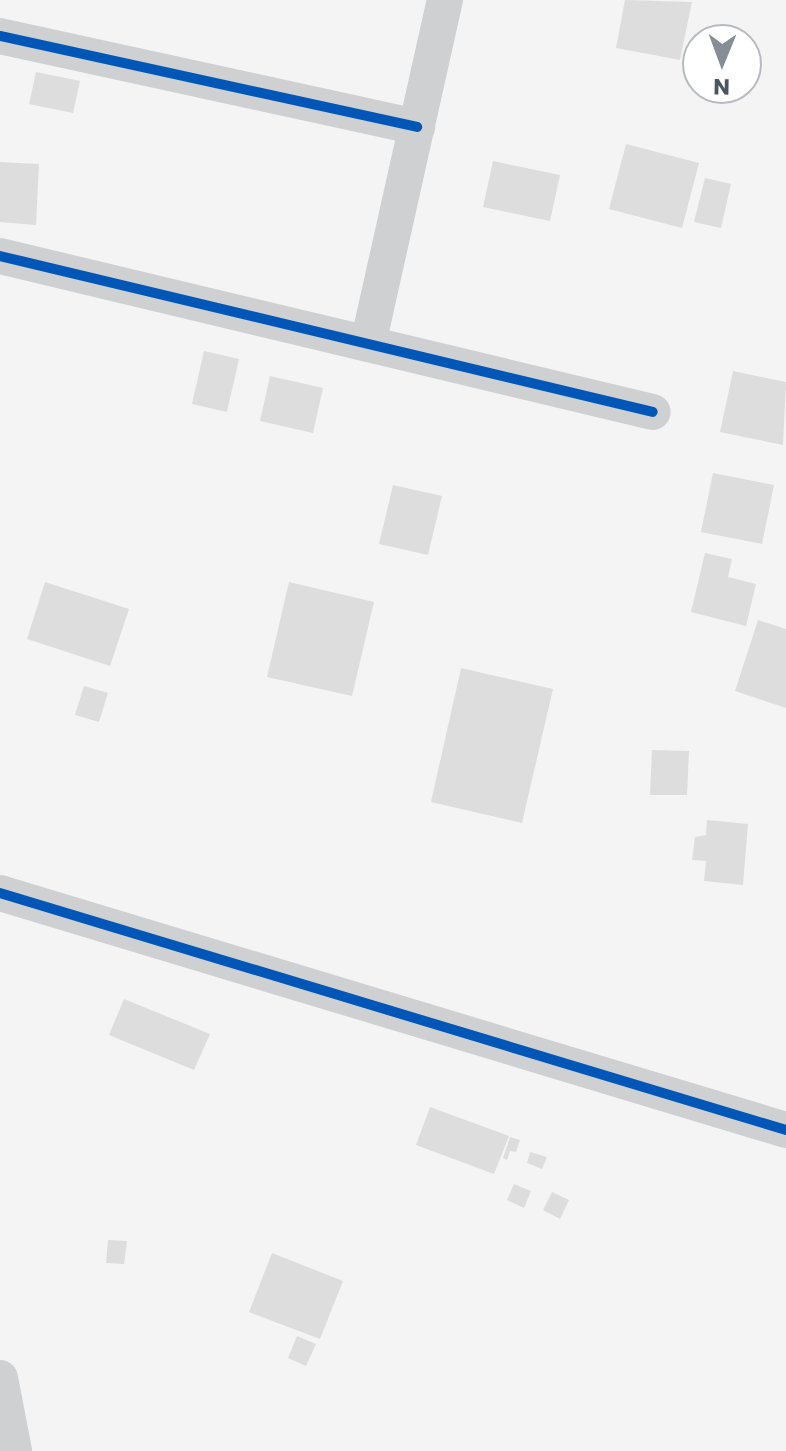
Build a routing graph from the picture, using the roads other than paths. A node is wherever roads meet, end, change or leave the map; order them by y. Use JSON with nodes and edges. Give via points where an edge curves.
{"nodes":[{"id":1,"x":445,"y":0,"type":"edge"},
{"id":2,"x":0,"y":36,"type":"edge"},
{"id":3,"x":417,"y":127,"type":"junction"},
{"id":4,"x":0,"y":256,"type":"edge"},
{"id":5,"x":368,"y":344,"type":"junction"},
{"id":6,"x":653,"y":412,"type":"dead end"},
{"id":7,"x":0,"y":893,"type":"edge"},
{"id":8,"x":786,"y":1130,"type":"edge"},
{"id":9,"x":0,"y":1378,"type":"edge"},
{"id":10,"x":14,"y":1451,"type":"edge"}],
"edges":[{"from":1,"to":3,"type":"street"},
{"from":2,"to":3,"type":"street"},
{"from":3,"to":5,"type":"street"},
{"from":4,"to":5,"type":"street"},
{"from":5,"to":6,"type":"street"},
{"from":7,"to":8,"type":"street"},
{"from":9,"to":10,"type":"street"}]}
